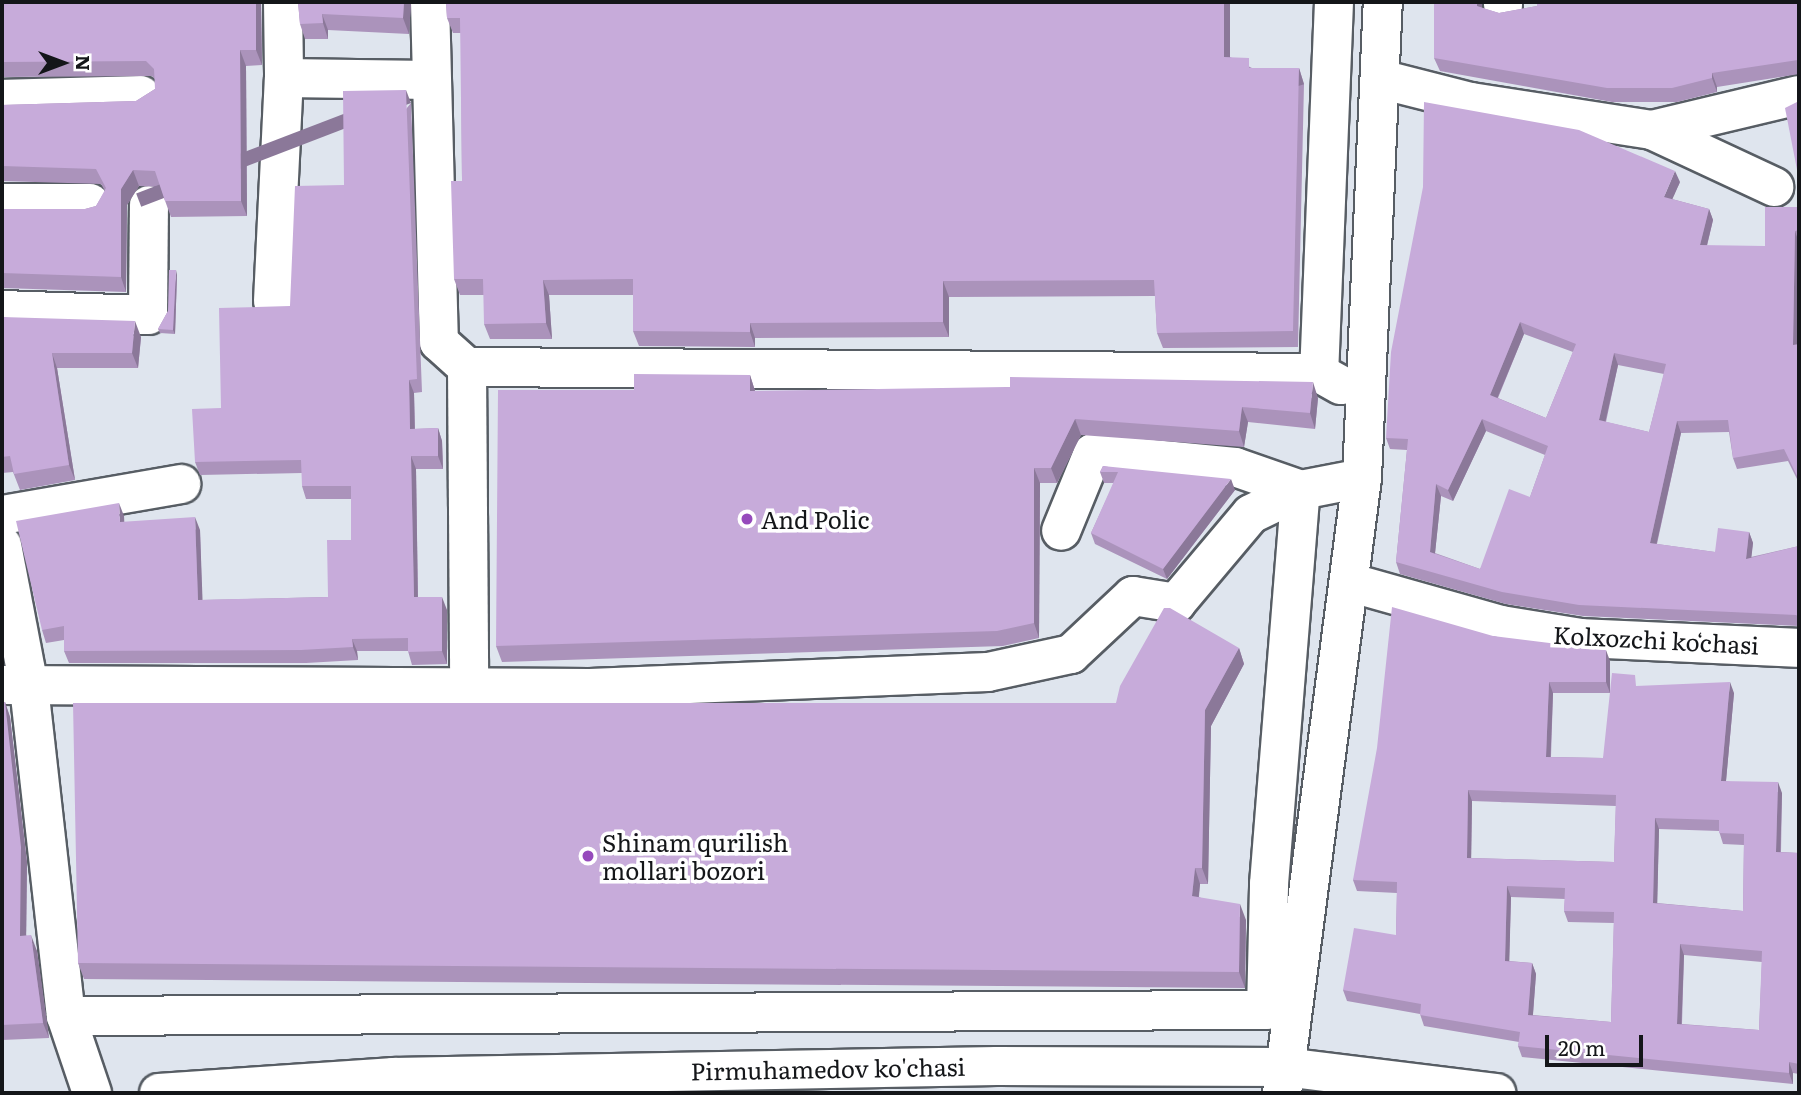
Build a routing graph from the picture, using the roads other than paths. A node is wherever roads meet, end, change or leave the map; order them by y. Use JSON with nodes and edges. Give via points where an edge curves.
{"nodes":[{"id":1,"x":283,"y":2,"type":"edge"},
{"id":2,"x":430,"y":2,"type":"edge"},
{"id":3,"x":1334,"y":2,"type":"edge"},
{"id":4,"x":1383,"y":2,"type":"edge"},
{"id":5,"x":284,"y":78,"type":"junction"},
{"id":6,"x":1380,"y":79,"type":"junction"},
{"id":7,"x":431,"y":80,"type":"junction"},
{"id":8,"x":141,"y":95,"type":"edge"},
{"id":9,"x":1799,"y":95,"type":"edge"},
{"id":10,"x":2,"y":99,"type":"edge"},
{"id":11,"x":1652,"y":130,"type":"junction"},
{"id":12,"x":1774,"y":187,"type":"dead end"},
{"id":13,"x":2,"y":203,"type":"edge"},
{"id":14,"x":90,"y":203,"type":"dead end"},
{"id":15,"x":149,"y":205,"type":"dead end"},
{"id":16,"x":273,"y":301,"type":"dead end"},
{"id":17,"x":2,"y":310,"type":"edge"},
{"id":18,"x":467,"y":367,"type":"junction"},
{"id":19,"x":1318,"y":373,"type":"junction"},
{"id":20,"x":1365,"y":399,"type":"junction"},
{"id":21,"x":1362,"y":478,"type":"junction"},
{"id":22,"x":181,"y":484,"type":"dead end"},
{"id":23,"x":1301,"y":490,"type":"junction"},
{"id":24,"x":2,"y":515,"type":"edge"},
{"id":25,"x":1061,"y":531,"type":"dead end"},
{"id":26,"x":2,"y":545,"type":"edge"},
{"id":27,"x":1352,"y":583,"type":"junction"},
{"id":28,"x":1799,"y":648,"type":"edge"},
{"id":29,"x":469,"y":685,"type":"junction"},
{"id":30,"x":15,"y":686,"type":"edge"},
{"id":31,"x":66,"y":1016,"type":"junction"},
{"id":32,"x":1283,"y":1080,"type":"edge"},
{"id":33,"x":92,"y":1093,"type":"edge"},
{"id":34,"x":159,"y":1093,"type":"edge"},
{"id":35,"x":1496,"y":1093,"type":"edge"}],
"edges":[{"from":1,"to":5,"type":"street"},
{"from":2,"to":7,"type":"street"},
{"from":3,"to":19,"type":"street"},
{"from":4,"to":6,"type":"street"},
{"from":5,"to":7,"type":"street"},
{"from":5,"to":16,"type":"street"},
{"from":6,"to":11,"type":"street","via":[[1471,102]]},
{"from":6,"to":20,"type":"street"},
{"from":7,"to":18,"type":"street","via":[[439,342]]},
{"from":8,"to":10,"type":"street"},
{"from":9,"to":11,"type":"street"},
{"from":11,"to":12,"type":"street"},
{"from":13,"to":14,"type":"street"},
{"from":15,"to":17,"type":"street","via":[[148,315]]},
{"from":18,"to":19,"type":"street"},
{"from":18,"to":29,"type":"street"},
{"from":19,"to":20,"type":"street"},
{"from":20,"to":21,"type":"street"},
{"from":21,"to":23,"type":"street"},
{"from":21,"to":27,"type":"street"},
{"from":22,"to":24,"type":"street"},
{"from":23,"to":25,"type":"street","via":[[1235,467],[1093,453]]},
{"from":23,"to":29,"type":"street","via":[[1251,513],[1176,603],[1133,596],[1071,654],[988,672],[590,688]]},
{"from":23,"to":31,"type":"street","via":[[1269,884],[1266,1010]]},
{"from":26,"to":30,"type":"street"},
{"from":27,"to":28,"type":"street","name":"Kolxozchi koʻchasi","via":[[1501,625],[1581,638]]},
{"from":27,"to":32,"type":"street"},
{"from":29,"to":30,"type":"street"},
{"from":30,"to":31,"type":"street"},
{"from":31,"to":33,"type":"street"},
{"from":32,"to":34,"type":"street","name":"Pirmuhamedov ko'chasi","via":[[693,1069],[393,1077]]},
{"from":32,"to":35,"type":"street","name":"Pirmuhamedov ko'chasi"}]}
